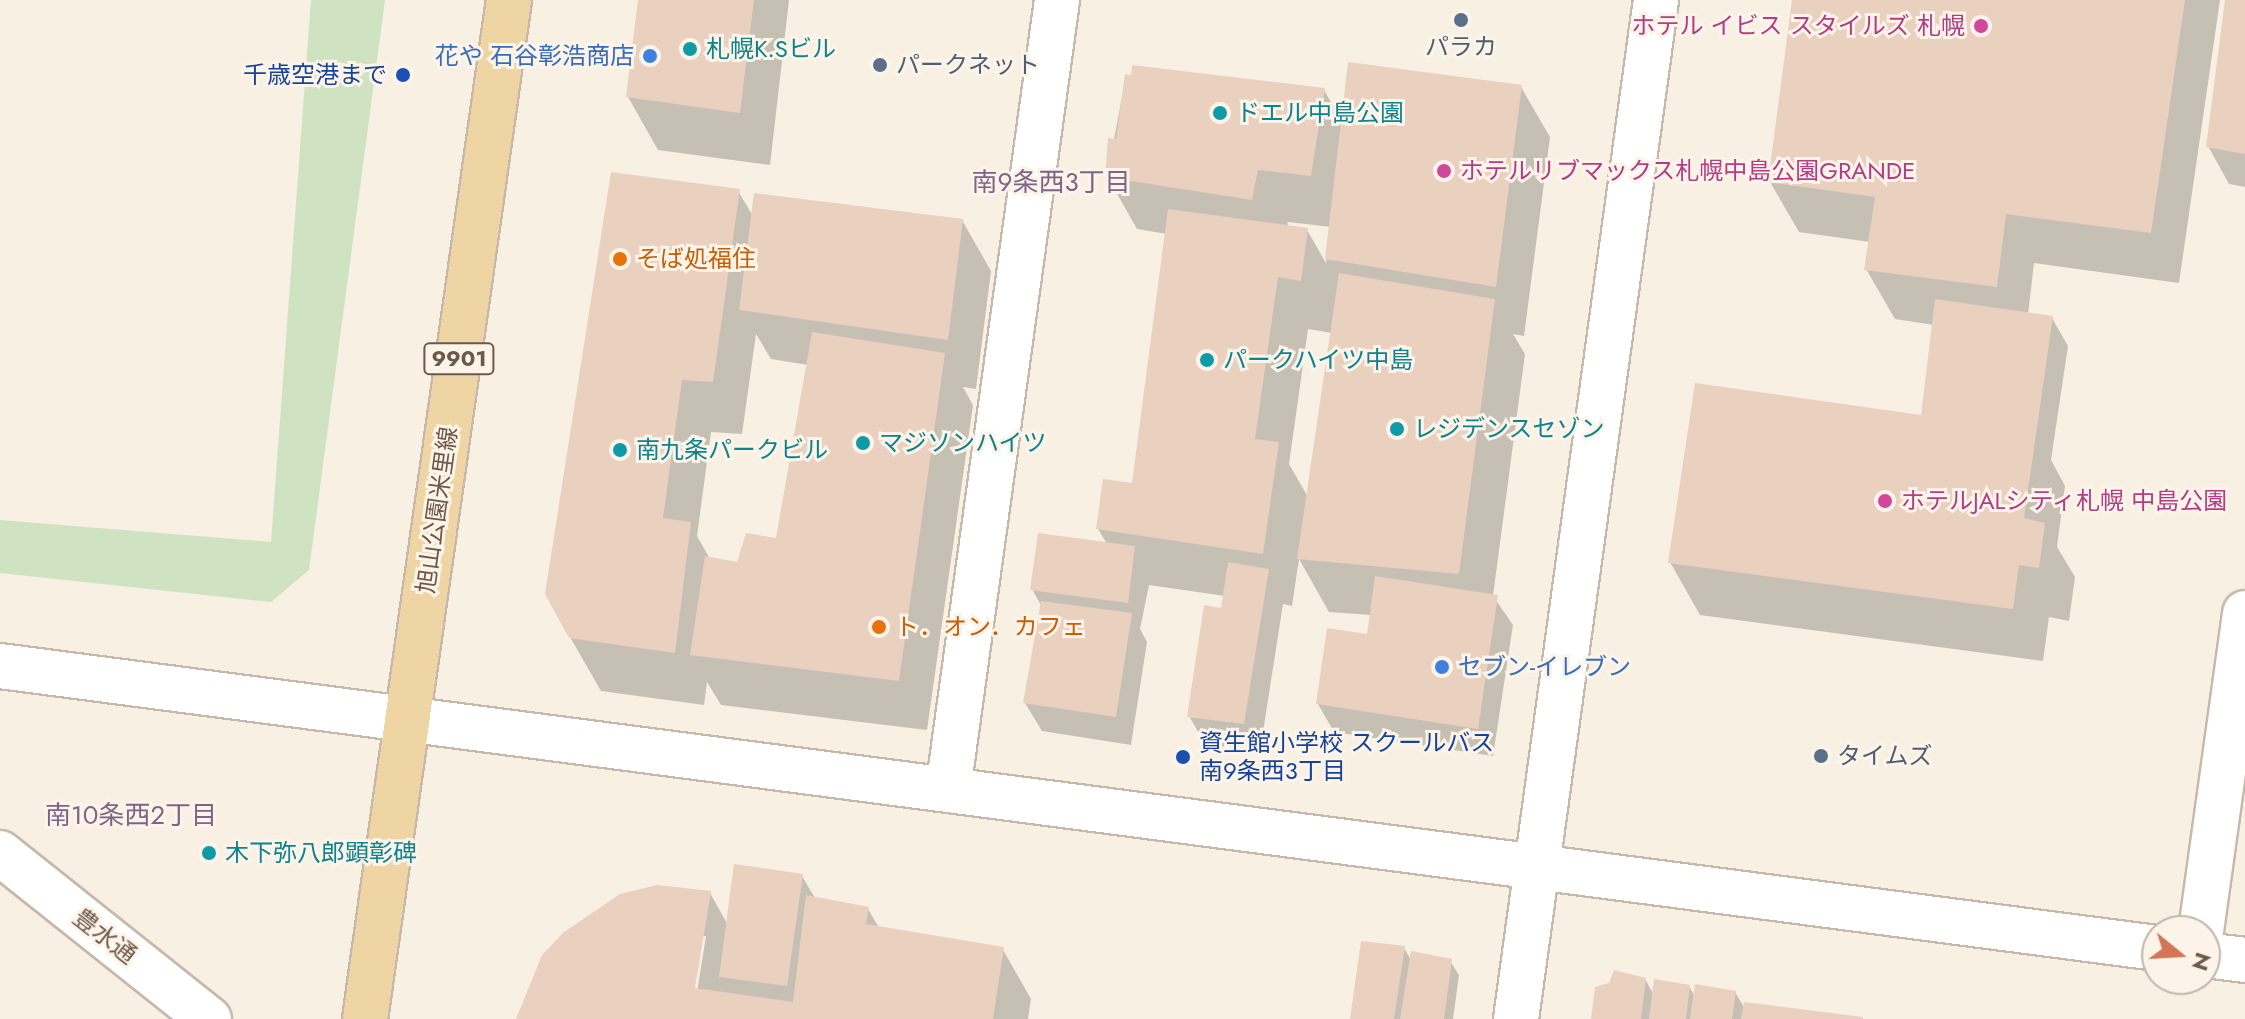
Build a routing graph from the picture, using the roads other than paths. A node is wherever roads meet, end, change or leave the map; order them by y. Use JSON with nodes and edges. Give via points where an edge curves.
{"nodes":[{"id":1,"x":509,"y":0,"type":"edge"},
{"id":2,"x":1057,"y":0,"type":"edge"},
{"id":3,"x":1656,"y":0,"type":"edge"},
{"id":4,"x":2245,"y":613,"type":"edge"},
{"id":5,"x":0,"y":666,"type":"edge"},
{"id":6,"x":407,"y":718,"type":"junction"},
{"id":7,"x":948,"y":790,"type":"junction"},
{"id":8,"x":0,"y":853,"type":"edge"},
{"id":9,"x":1536,"y":868,"type":"junction"},
{"id":10,"x":2203,"y":915,"type":"edge"},
{"id":11,"x":2141,"y":946,"type":"edge"},
{"id":12,"x":2221,"y":957,"type":"edge"},
{"id":13,"x":2245,"y":960,"type":"edge"},
{"id":14,"x":209,"y":1019,"type":"edge"},
{"id":15,"x":365,"y":1019,"type":"edge"},
{"id":16,"x":1516,"y":1019,"type":"edge"}],
"edges":[{"from":1,"to":6,"type":"main road","name":"旭山公園米里線","number":"9901"},
{"from":2,"to":7,"type":"street"},
{"from":3,"to":9,"type":"street"},
{"from":4,"to":10,"type":"street"},
{"from":5,"to":6,"type":"street"},
{"from":6,"to":7,"type":"street"},
{"from":6,"to":15,"type":"main road","name":"旭山公園米里線","number":"9901"},
{"from":7,"to":9,"type":"street"},
{"from":8,"to":14,"type":"street","name":"豊水通"},
{"from":9,"to":11,"type":"street"},
{"from":9,"to":16,"type":"street"},
{"from":12,"to":13,"type":"street"}]}
